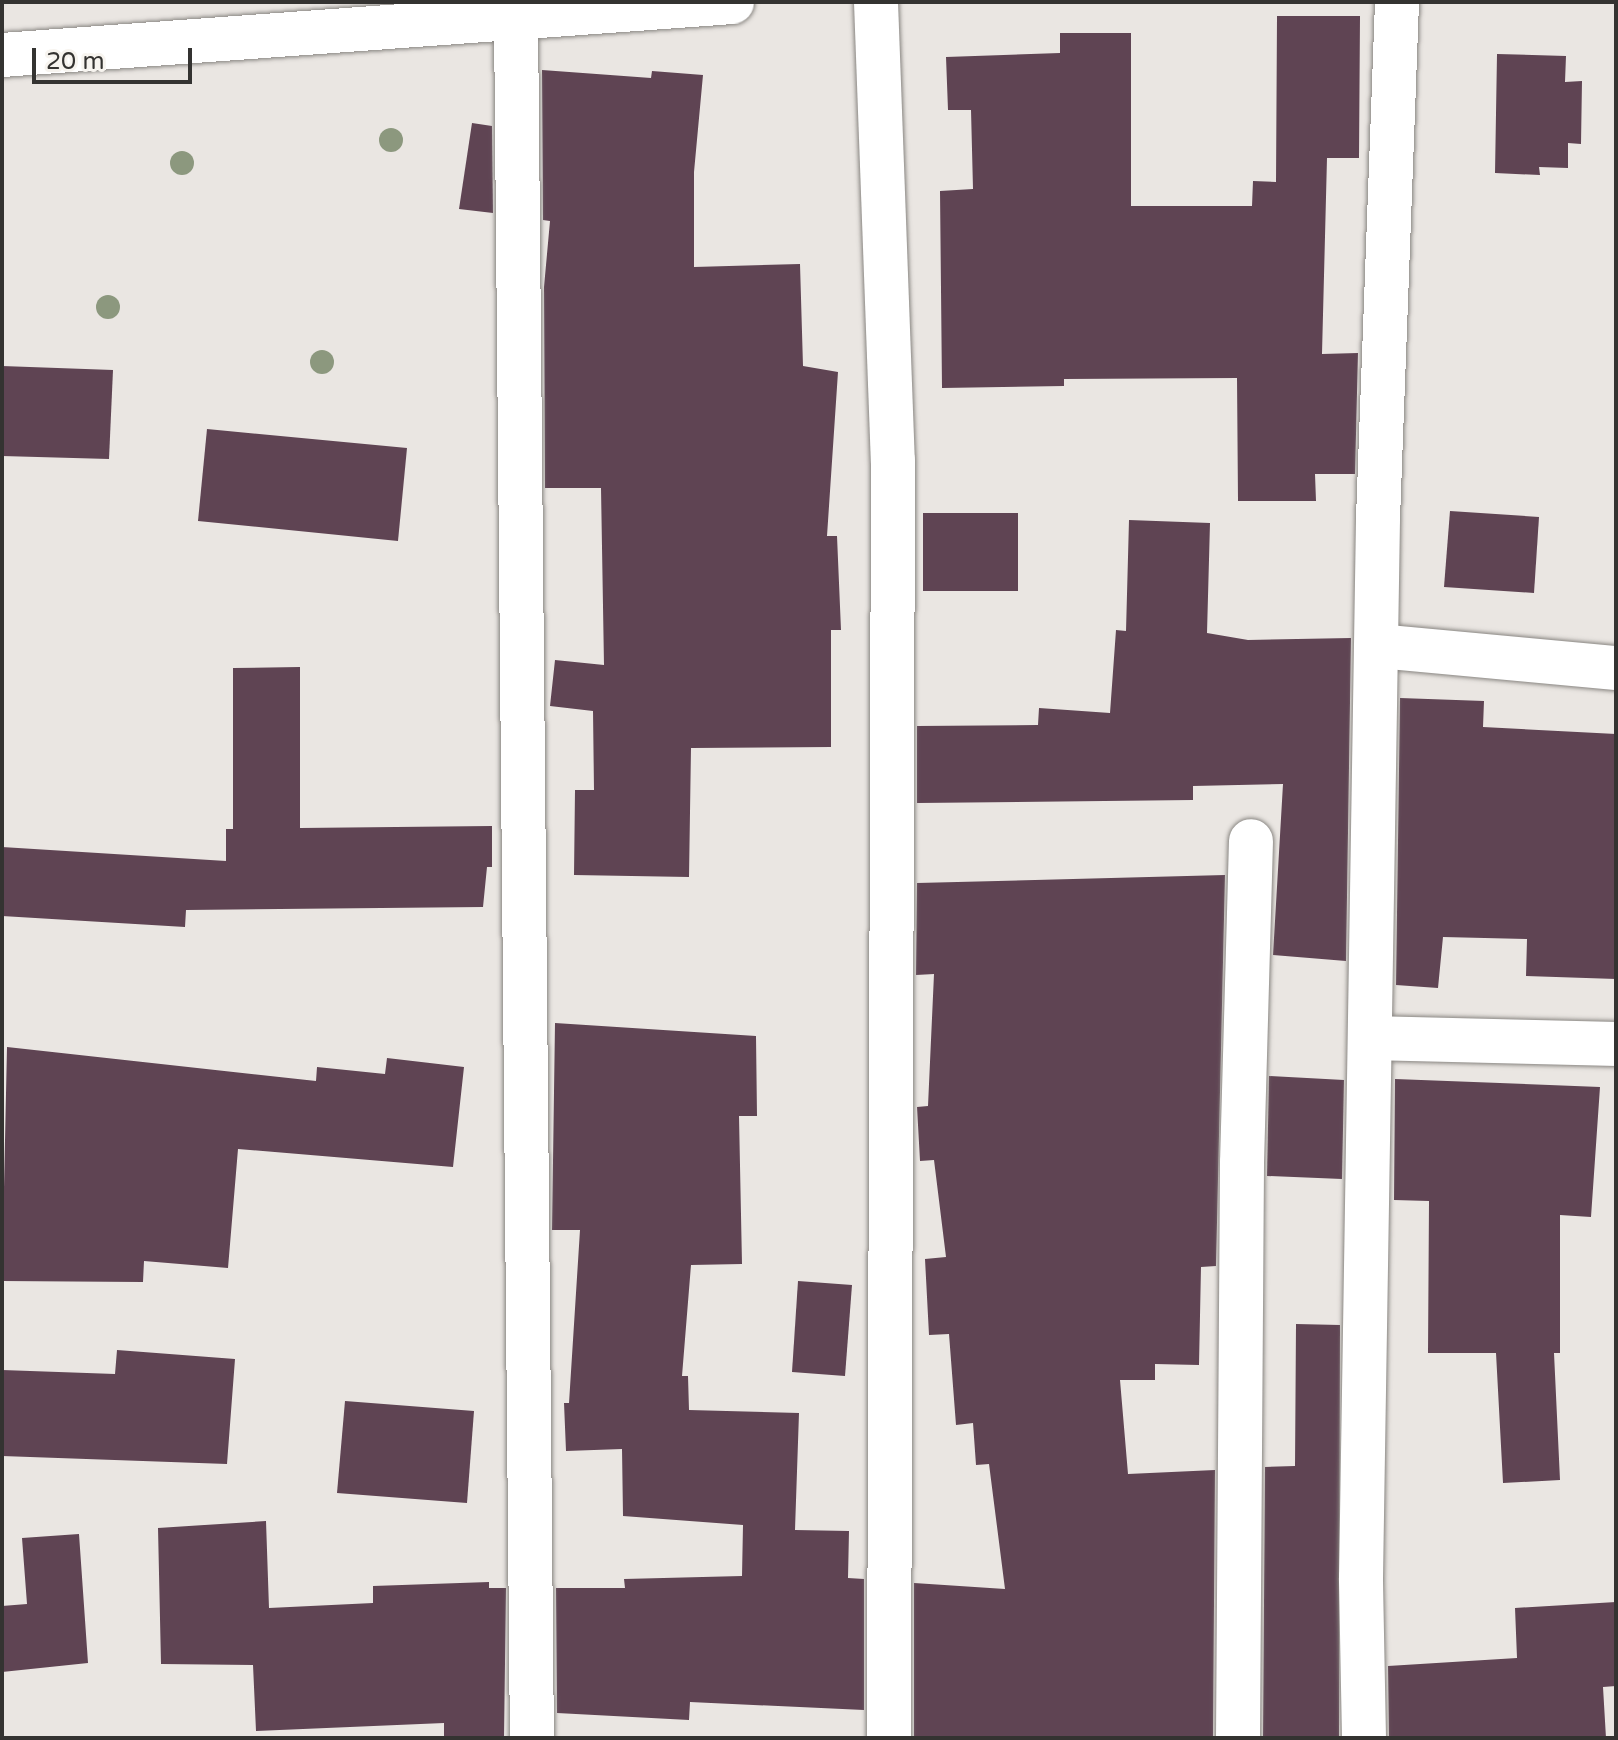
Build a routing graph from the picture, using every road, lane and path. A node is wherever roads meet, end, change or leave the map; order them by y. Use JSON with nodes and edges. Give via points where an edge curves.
{"nodes":[{"id":1,"x":732,"y":2,"type":"edge"},
{"id":2,"x":876,"y":2,"type":"edge"},
{"id":3,"x":1397,"y":2,"type":"edge"},
{"id":4,"x":516,"y":17,"type":"junction"},
{"id":5,"x":2,"y":55,"type":"edge"},
{"id":6,"x":1377,"y":646,"type":"junction"},
{"id":7,"x":1616,"y":668,"type":"edge"},
{"id":8,"x":1251,"y":841,"type":"dead end"},
{"id":9,"x":1371,"y":1038,"type":"junction"},
{"id":10,"x":1616,"y":1044,"type":"edge"},
{"id":11,"x":532,"y":1738,"type":"edge"},
{"id":12,"x":889,"y":1738,"type":"edge"},
{"id":13,"x":1238,"y":1738,"type":"edge"},
{"id":14,"x":1364,"y":1738,"type":"edge"}],
"edges":[{"from":1,"to":4,"type":"street"},
{"from":2,"to":12,"type":"street","via":[[893,460]]},
{"from":3,"to":6,"type":"street"},
{"from":4,"to":5,"type":"street"},
{"from":4,"to":11,"type":"street"},
{"from":6,"to":7,"type":"street"},
{"from":6,"to":9,"type":"street"},
{"from":8,"to":13,"type":"street","via":[[1242,1163]]},
{"from":9,"to":10,"type":"street"},
{"from":9,"to":14,"type":"street"}]}
